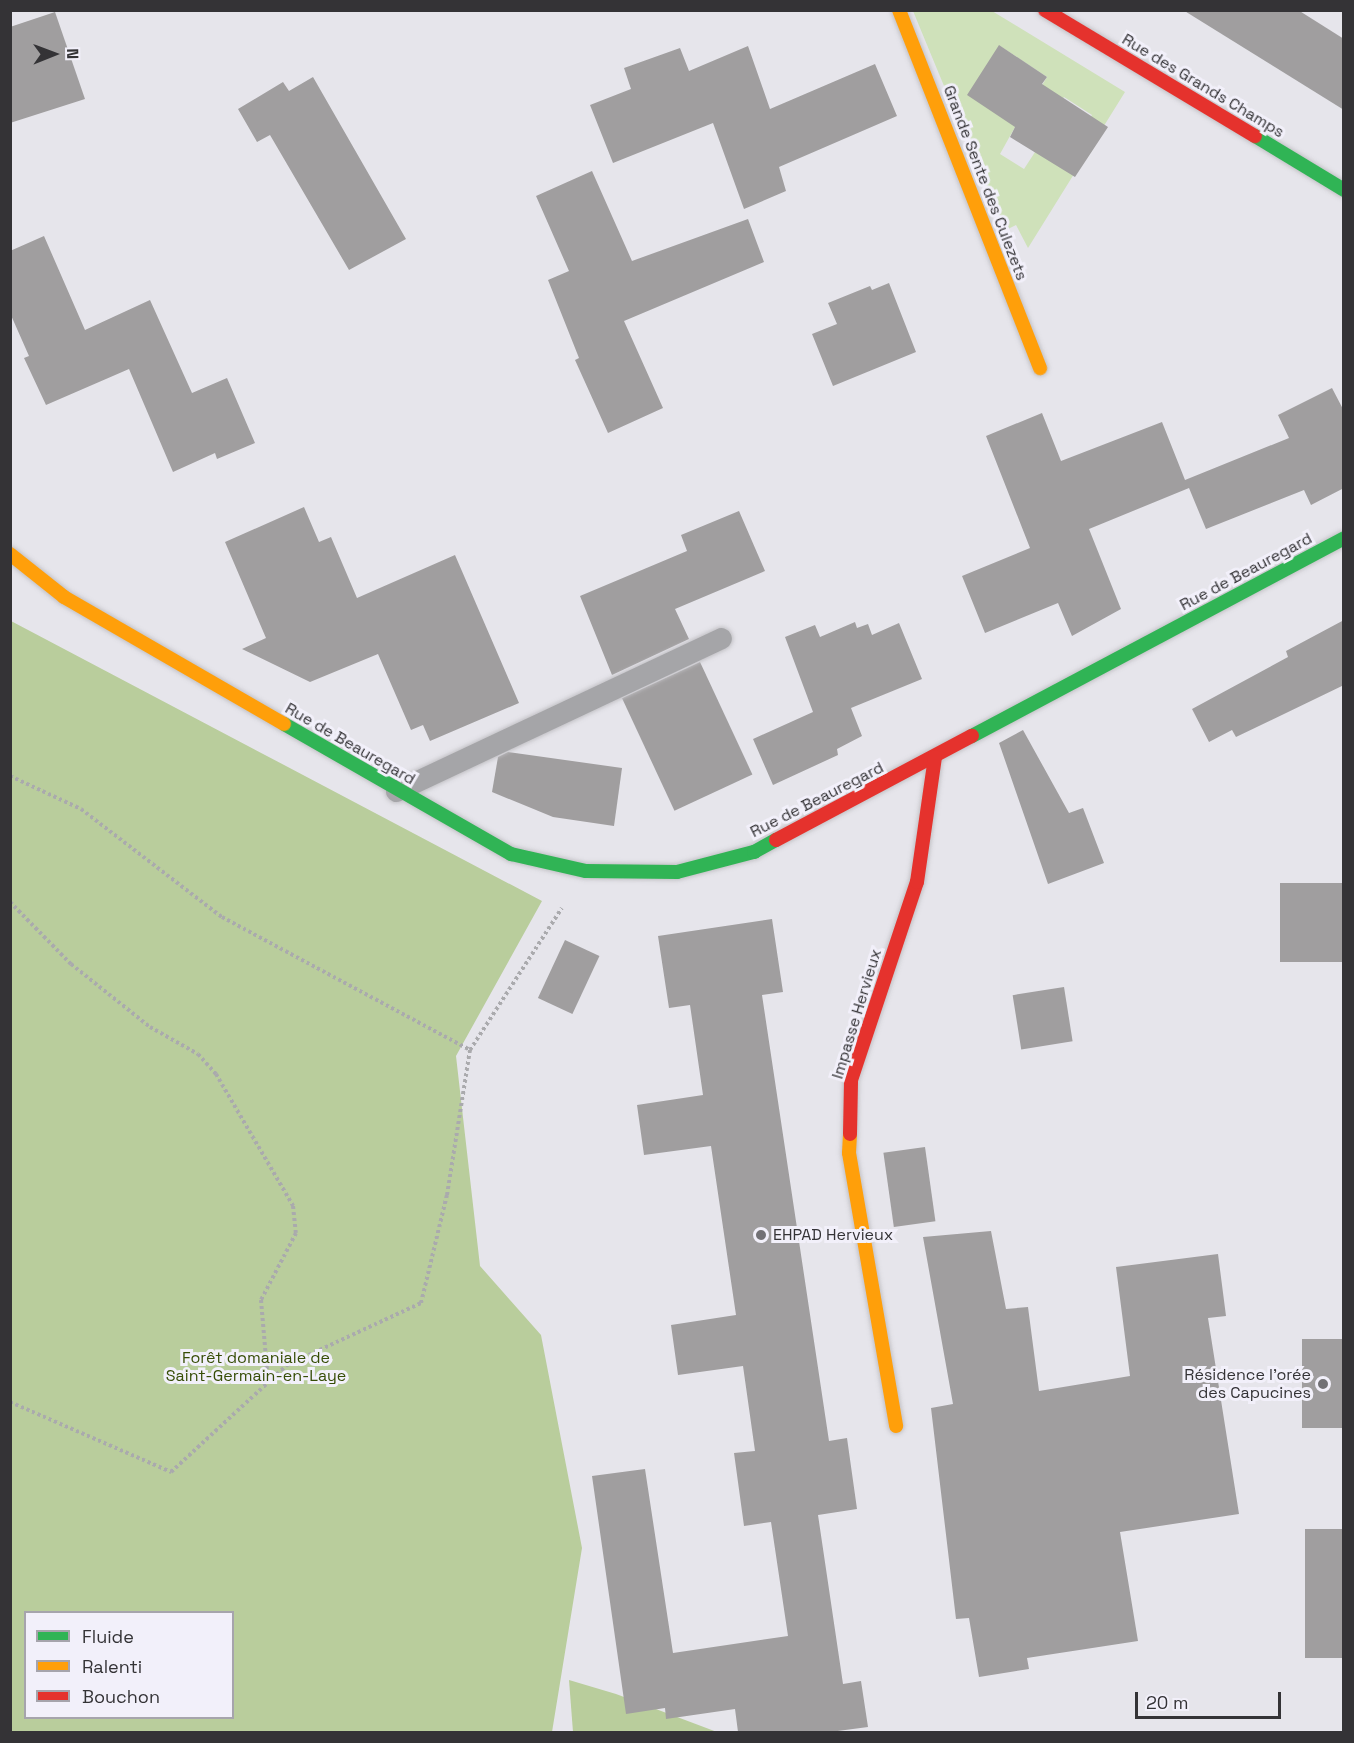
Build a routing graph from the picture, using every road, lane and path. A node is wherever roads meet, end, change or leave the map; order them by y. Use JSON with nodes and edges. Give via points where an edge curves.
{"nodes":[{"id":1,"x":899,"y":10,"type":"edge"},
{"id":2,"x":1045,"y":10,"type":"edge"},
{"id":3,"x":1344,"y":190,"type":"edge"},
{"id":4,"x":1040,"y":368,"type":"dead end"},
{"id":5,"x":1344,"y":538,"type":"edge"},
{"id":6,"x":10,"y":554,"type":"edge"},
{"id":7,"x":721,"y":638,"type":"dead end"},
{"id":8,"x":935,"y":757,"type":"junction"},
{"id":9,"x":10,"y":776,"type":"edge"},
{"id":10,"x":396,"y":791,"type":"junction"},
{"id":11,"x":586,"y":871,"type":"junction"},
{"id":12,"x":10,"y":902,"type":"edge"},
{"id":13,"x":470,"y":1050,"type":"junction"},
{"id":14,"x":268,"y":1382,"type":"junction"},
{"id":15,"x":10,"y":1402,"type":"edge"},
{"id":16,"x":896,"y":1426,"type":"dead end"}],
"edges":[{"from":1,"to":4,"type":"street","name":"Grande Sente des Culezets"},
{"from":2,"to":3,"type":"street","name":"Rue des Grands Champs"},
{"from":5,"to":8,"type":"street","name":"Rue de Beauregard"},
{"from":6,"to":10,"type":"street","name":"Rue de Beauregard","via":[[64,597]]},
{"from":7,"to":10,"type":"lane"},
{"from":8,"to":11,"type":"street","name":"Rue de Beauregard","via":[[754,852],[677,872]]},
{"from":8,"to":16,"type":"street","name":"Impasse Hervieux","via":[[917,882],[851,1080],[849,1154]]},
{"from":9,"to":13,"type":"path","via":[[81,808],[222,917]]},
{"from":10,"to":11,"type":"street","name":"Rue de Beauregard","via":[[511,854]]},
{"from":11,"to":13,"type":"path"},
{"from":12,"to":14,"type":"path","via":[[71,964],[150,1027],[198,1054],[216,1074],[293,1206],[296,1233],[261,1300]]},
{"from":13,"to":14,"type":"path","via":[[447,1195],[421,1304],[287,1365]]},
{"from":14,"to":15,"type":"path","via":[[171,1472]]}]}
